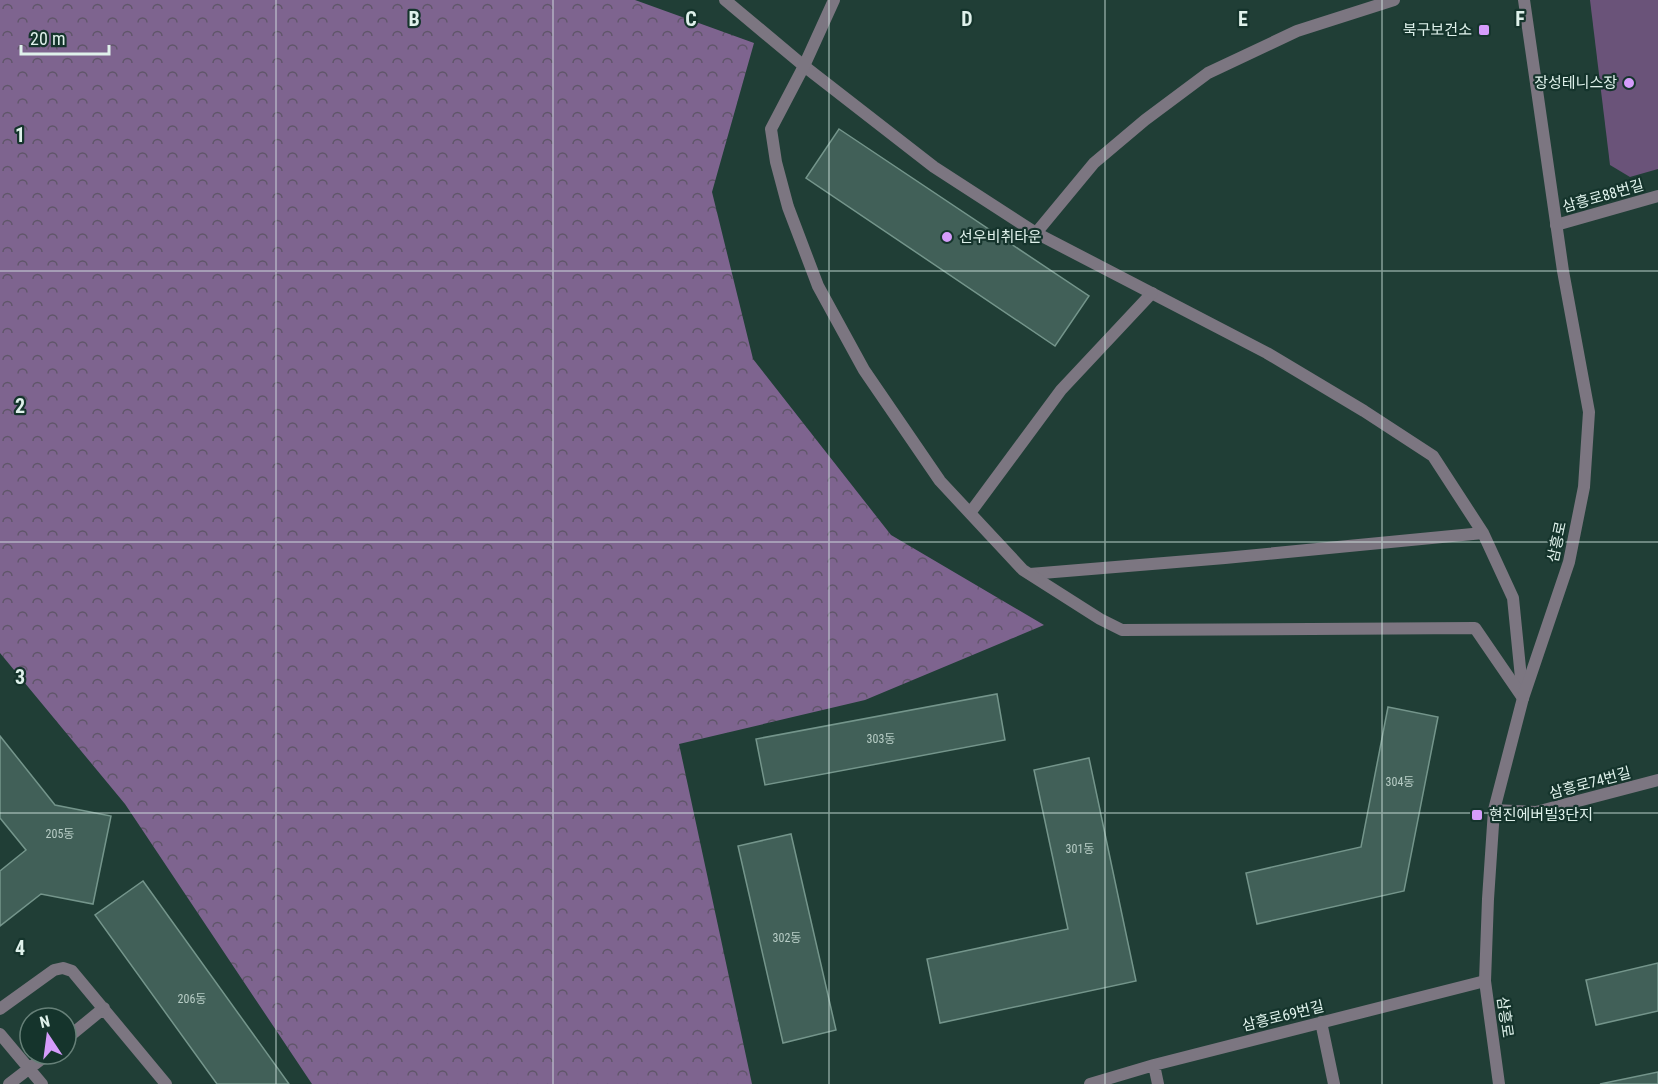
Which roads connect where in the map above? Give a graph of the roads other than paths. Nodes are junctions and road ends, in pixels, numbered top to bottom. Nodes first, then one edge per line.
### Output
1 (724, 0) edge
2 (834, 0) edge
3 (1394, 0) edge
4 (1524, 0) edge
5 (804, 66) junction
6 (1658, 196) edge
7 (1556, 225) junction
8 (1036, 233) junction
9 (1152, 293) junction
10 (970, 513) junction
11 (1483, 533) junction
12 (1030, 574) junction
13 (1523, 698) junction
14 (1658, 780) edge
15 (1494, 810) junction
16 (1485, 981) junction
17 (104, 1008) junction
18 (0, 1009) edge
19 (1321, 1022) junction
20 (78, 1029) edge
21 (0, 1034) edge
22 (1154, 1065) junction
23 (34, 1066) edge
24 (30, 1069) junction
25 (9, 1084) edge
26 (42, 1084) edge
27 (166, 1084) edge
28 (1090, 1084) edge
29 (1158, 1084) edge
30 (1334, 1084) edge
31 (1499, 1084) edge

1 - 5 street
2 - 5 street
3 - 8 street
4 - 7 street, 삼흥로
5 - 8 street
5 - 10 street
6 - 7 street, 삼흥로88번길
7 - 13 street, 삼흥로
8 - 9 street
9 - 10 street
9 - 11 street
10 - 12 street
11 - 12 street
11 - 13 street
12 - 13 street
13 - 15 street, 삼흥로
14 - 15 street, 삼흥로74번길
15 - 16 street, 삼흥로
16 - 19 street, 삼흥로69번길
16 - 31 street, 삼흥로
17 - 18 street
17 - 20 street
17 - 27 street
19 - 22 street, 삼흥로69번길
19 - 30 street
21 - 24 street
22 - 28 street, 삼흥로69번길
22 - 29 street
23 - 24 street
24 - 25 street
24 - 26 street

